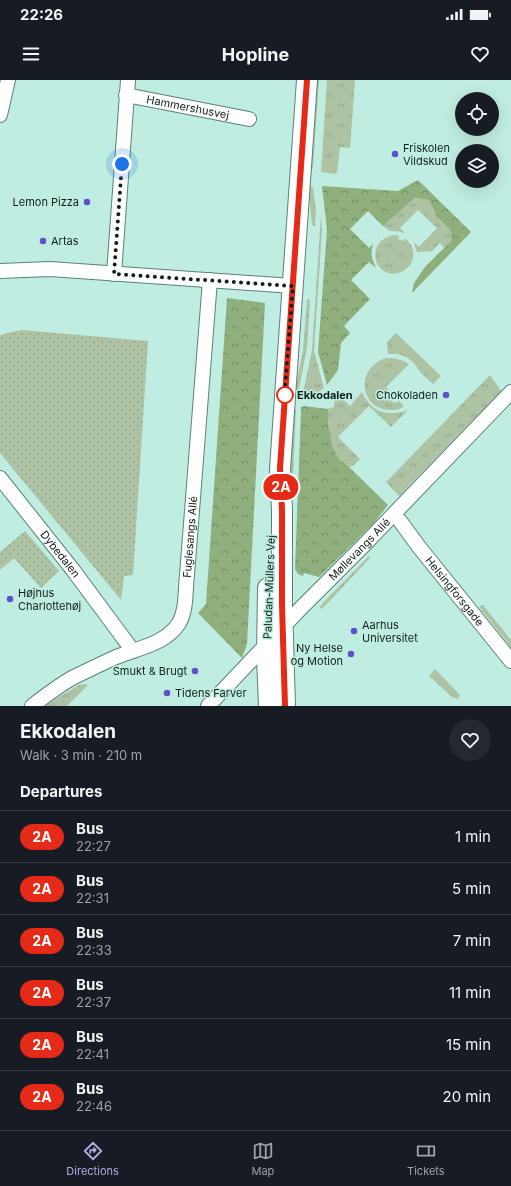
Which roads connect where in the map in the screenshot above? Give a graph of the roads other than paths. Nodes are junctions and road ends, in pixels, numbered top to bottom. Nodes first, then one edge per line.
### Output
1 (8, 80) edge
2 (128, 80) edge
3 (307, 80) edge
4 (126, 95) junction
5 (0, 115) edge
6 (249, 119) dead end
7 (0, 271) edge
8 (114, 274) junction
9 (210, 280) junction
10 (293, 286) junction
11 (511, 392) edge
12 (511, 406) edge
13 (0, 478) edge
14 (400, 520) junction
15 (275, 643) junction
16 (133, 651) junction
17 (511, 661) edge
18 (32, 706) edge
19 (208, 706) edge
20 (220, 706) edge
21 (270, 706) edge
22 (285, 706) edge

1 - 5 street
2 - 4 street
3 - 10 street, Paludan-Müllers Vej
4 - 6 street, Hammershusvej
4 - 8 street
7 - 8 street
8 - 9 street
9 - 10 street
9 - 16 street, Fuglesangs Allé
10 - 15 street, Paludan-Müllers Vej
11 - 15 street, Møllevangs Allé
12 - 14 street, Møllevangs Allé
13 - 16 street, Dybedalen
14 - 15 street, Møllevangs Allé
14 - 17 street, Helsingforsgade
15 - 19 street, Møllevangs Allé
15 - 20 street, Møllevangs Allé
15 - 21 street, Paludan-Müllers Vej
15 - 22 street, Paludan-Müllers Vej
16 - 18 street, Fuglesangs Allé

